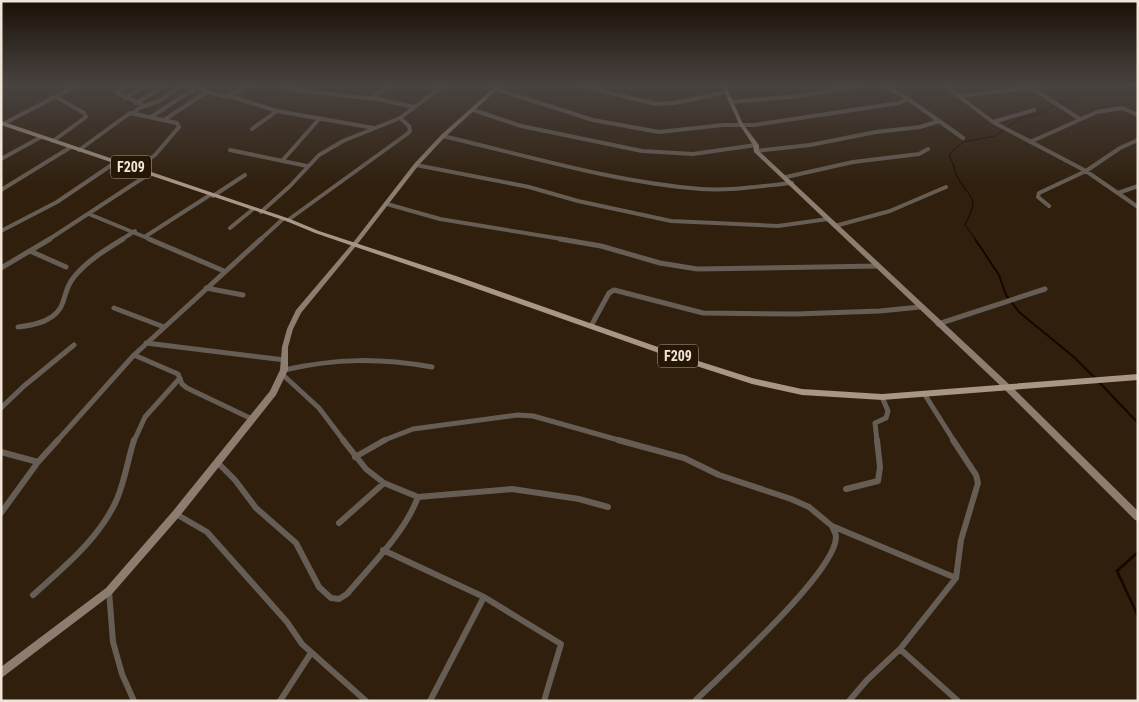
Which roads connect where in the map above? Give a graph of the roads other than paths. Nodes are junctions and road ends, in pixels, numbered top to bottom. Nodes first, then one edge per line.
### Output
1 (84, 119) edge
2 (120, 119) edge
3 (159, 119) edge
4 (266, 119) edge
5 (319, 119) edge
6 (324, 119) edge
7 (398, 119) edge
8 (401, 119) edge
9 (463, 119) edge
10 (499, 119) edge
11 (589, 119) edge
12 (739, 119) edge
13 (800, 119) edge
14 (936, 119) edge
15 (989, 119) edge
16 (1004, 119) edge
17 (1080, 119) edge
18 (164, 120) joint
19 (939, 121) junction
20 (993, 122) junction
21 (2, 124) edge
22 (741, 124) junction
23 (375, 128) junction
24 (252, 129) dead end
25 (41, 136) junction
26 (443, 136) junction
27 (963, 138) dead end
28 (1138, 140) edge
29 (53, 141) junction
30 (1030, 142) junction
31 (71, 147) junction
32 (756, 148) junction
33 (928, 149) dead end
34 (79, 150) junction
35 (230, 150) dead end
36 (1, 159) edge
37 (116, 162) junction
38 (282, 162) junction
39 (416, 165) junction
40 (307, 166) junction
41 (136, 169) junction
42 (1086, 171) junction
43 (149, 174) junction
44 (245, 175) dead end
45 (786, 177) junction
46 (792, 183) junction
47 (1138, 186) edge
48 (946, 188) dead end
49 (1, 190) edge
50 (1118, 193) junction
51 (211, 195) junction
52 (387, 204) junction
53 (1049, 206) dead end
54 (1138, 207) edge
55 (252, 210) junction
56 (261, 212) junction
57 (89, 214) junction
58 (828, 219) junction
59 (285, 220) junction
60 (835, 226) junction
61 (230, 228) dead end
62 (1, 231) edge
63 (135, 231) junction
64 (146, 236) junction
65 (354, 244) junction
66 (30, 251) junction
67 (878, 266) junction
68 (66, 267) dead end
69 (1, 268) edge
70 (224, 271) junction
71 (206, 288) junction
72 (1045, 288) dead end
73 (243, 295) dead end
74 (920, 307) junction
75 (114, 308) dead end
76 (938, 324) junction
77 (591, 326) junction
78 (18, 327) dead end
79 (164, 327) junction
80 (146, 343) junction
81 (74, 345) dead end
82 (134, 355) junction
83 (285, 360) junction
84 (432, 367) dead end
85 (284, 373) junction
86 (1138, 377) edge
87 (180, 378) junction
88 (1008, 388) junction
89 (925, 395) junction
90 (882, 397) junction
91 (1, 408) edge
92 (252, 419) junction
93 (1, 452) edge
94 (355, 457) junction
95 (38, 462) junction
96 (217, 462) junction
97 (384, 483) junction
98 (846, 489) dead end
99 (418, 497) junction
100 (608, 507) dead end
101 (1, 513) edge
102 (176, 514) junction
103 (1138, 518) edge
104 (339, 523) dead end
105 (832, 526) junction
106 (383, 550) junction
107 (956, 578) junction
108 (109, 590) junction
109 (33, 595) dead end
110 (484, 598) junction
111 (900, 649) junction
112 (311, 653) junction
113 (1, 673) edge
114 (134, 701) edge
115 (280, 701) edge
116 (366, 701) edge
117 (430, 701) edge
118 (544, 701) edge
119 (695, 701) edge
120 (849, 701) edge
121 (958, 701) edge

1 - 29 street
2 - 34 street
3 - 18 street
4 - 24 street
5 - 38 street
6 - 23 street
7 - 23 street
8 - 59 street
9 - 26 street
10 - 32 street
11 - 22 street
12 - 22 street
13 - 22 street
14 - 19 street
15 - 20 street
16 - 20 street
17 - 30 street
18 - 41 street
19 - 27 street
19 - 32 street
20 - 30 street
21 - 25 main road, F209
22 - 32 street
23 - 40 street
25 - 29 main road, F209
25 - 36 street
26 - 39 street
26 - 46 street
28 - 42 street
29 - 31 main road, F209
30 - 42 street
31 - 34 main road, F209
31 - 49 street
32 - 45 street
33 - 45 street
34 - 37 main road, F209
35 - 38 street
37 - 41 main road, F209
37 - 62 street
38 - 40 street
39 - 52 street
39 - 58 street
40 - 56 street
41 - 43 main road, F209
42 - 50 street
42 - 53 street
43 - 51 main road, F209
43 - 57 street
44 - 51 street
45 - 46 street
46 - 58 street
47 - 50 street
48 - 60 street
50 - 54 street
51 - 55 main road, F209
51 - 64 street
52 - 65 street
52 - 67 street
55 - 56 main road, F209
55 - 61 street
56 - 59 main road, F209
57 - 63 street
57 - 66 street
58 - 60 street
59 - 65 main road, F209
59 - 70 street
60 - 67 street
63 - 64 street
63 - 78 street
64 - 70 street
65 - 77 main road, F209
65 - 83 street
66 - 68 street
66 - 69 street
67 - 74 street
70 - 71 street
71 - 73 street
71 - 79 street
72 - 76 street
74 - 76 street
74 - 77 street
75 - 79 street
76 - 88 street
77 - 90 main road, F209
79 - 80 street
80 - 82 street
80 - 83 street
81 - 91 street
82 - 87 street
82 - 95 street
83 - 85 street
84 - 85 street
85 - 92 street
85 - 94 street
86 - 88 main road, F209
87 - 92 street
87 - 109 street
88 - 89 main road, F209
88 - 103 street
89 - 90 main road, F209
89 - 107 street
90 - 98 street
92 - 96 street
93 - 95 street
94 - 97 street
94 - 105 street
95 - 101 street
96 - 102 street
96 - 106 street
97 - 99 street
97 - 104 street
99 - 100 street
99 - 106 street
102 - 108 street
102 - 112 street
105 - 107 street
105 - 119 street
106 - 110 street
107 - 111 street
108 - 113 street
108 - 114 street
110 - 117 street
110 - 118 street
111 - 120 street
111 - 121 street
112 - 115 street
112 - 116 street

